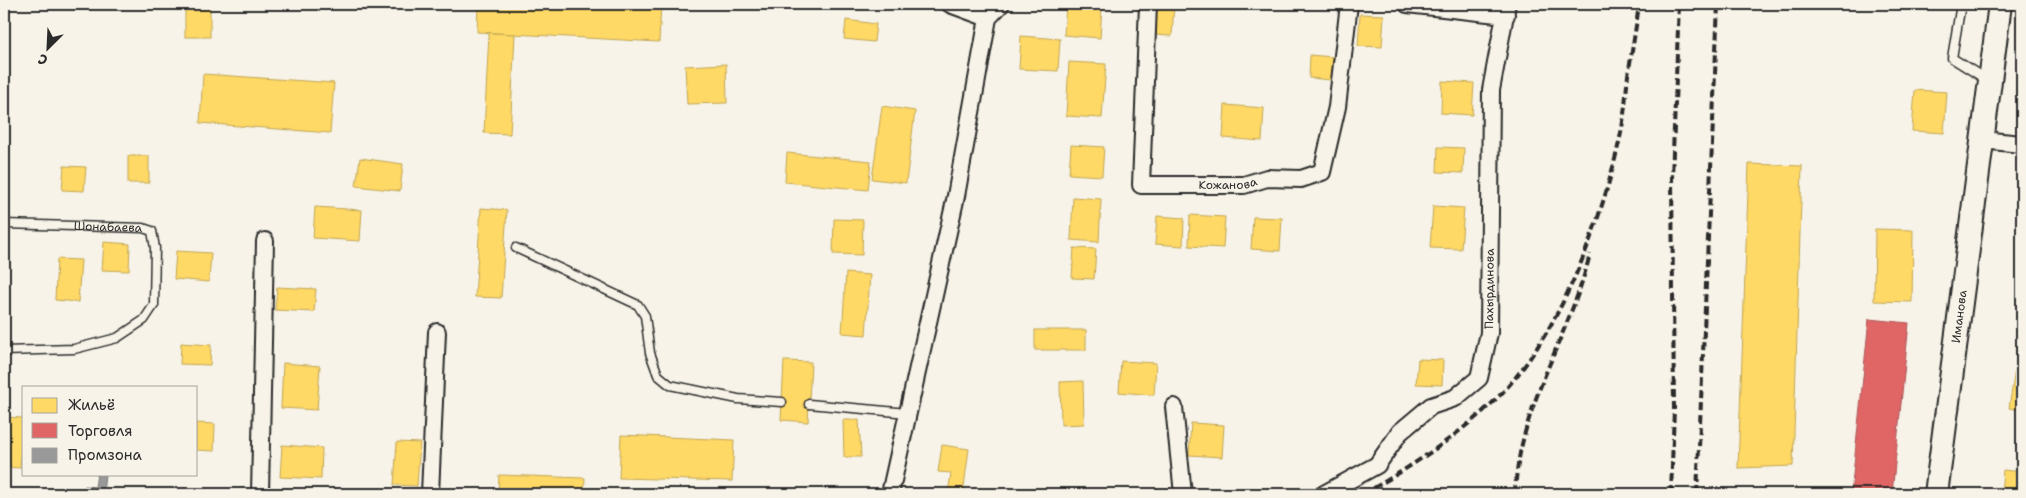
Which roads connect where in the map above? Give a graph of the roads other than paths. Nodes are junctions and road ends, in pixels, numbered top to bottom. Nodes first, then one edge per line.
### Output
1 (950, 4) edge
2 (1000, 4) edge
3 (1148, 4) edge
4 (1349, 4) edge
5 (1407, 4) edge
6 (1960, 4) edge
7 (2000, 4) edge
8 (1506, 9) edge
9 (988, 18) junction
10 (1989, 82) junction
11 (1982, 140) junction
12 (2022, 144) edge
13 (4, 224) edge
14 (265, 241) dead end
15 (516, 248) dead end
16 (437, 332) dead end
17 (4, 351) edge
18 (782, 402) dead end
19 (809, 404) dead end
20 (1174, 407) dead end
21 (908, 413) junction
22 (260, 494) edge
23 (430, 494) edge
24 (890, 494) edge
25 (1183, 494) edge
26 (1324, 494) edge
27 (1936, 494) edge

1 - 9 street
2 - 9 street
3 - 4 street, Кожанова
5 - 8 street
6 - 10 lane
7 - 10 main road, Иманова
8 - 26 street, Пахырдинова
9 - 21 street
10 - 11 main road, Иманова
11 - 12 street
11 - 27 main road, Иманова
13 - 17 lane, Шонабаева
14 - 22 street
15 - 18 lane
16 - 23 street
19 - 21 lane
20 - 25 street
21 - 24 street

